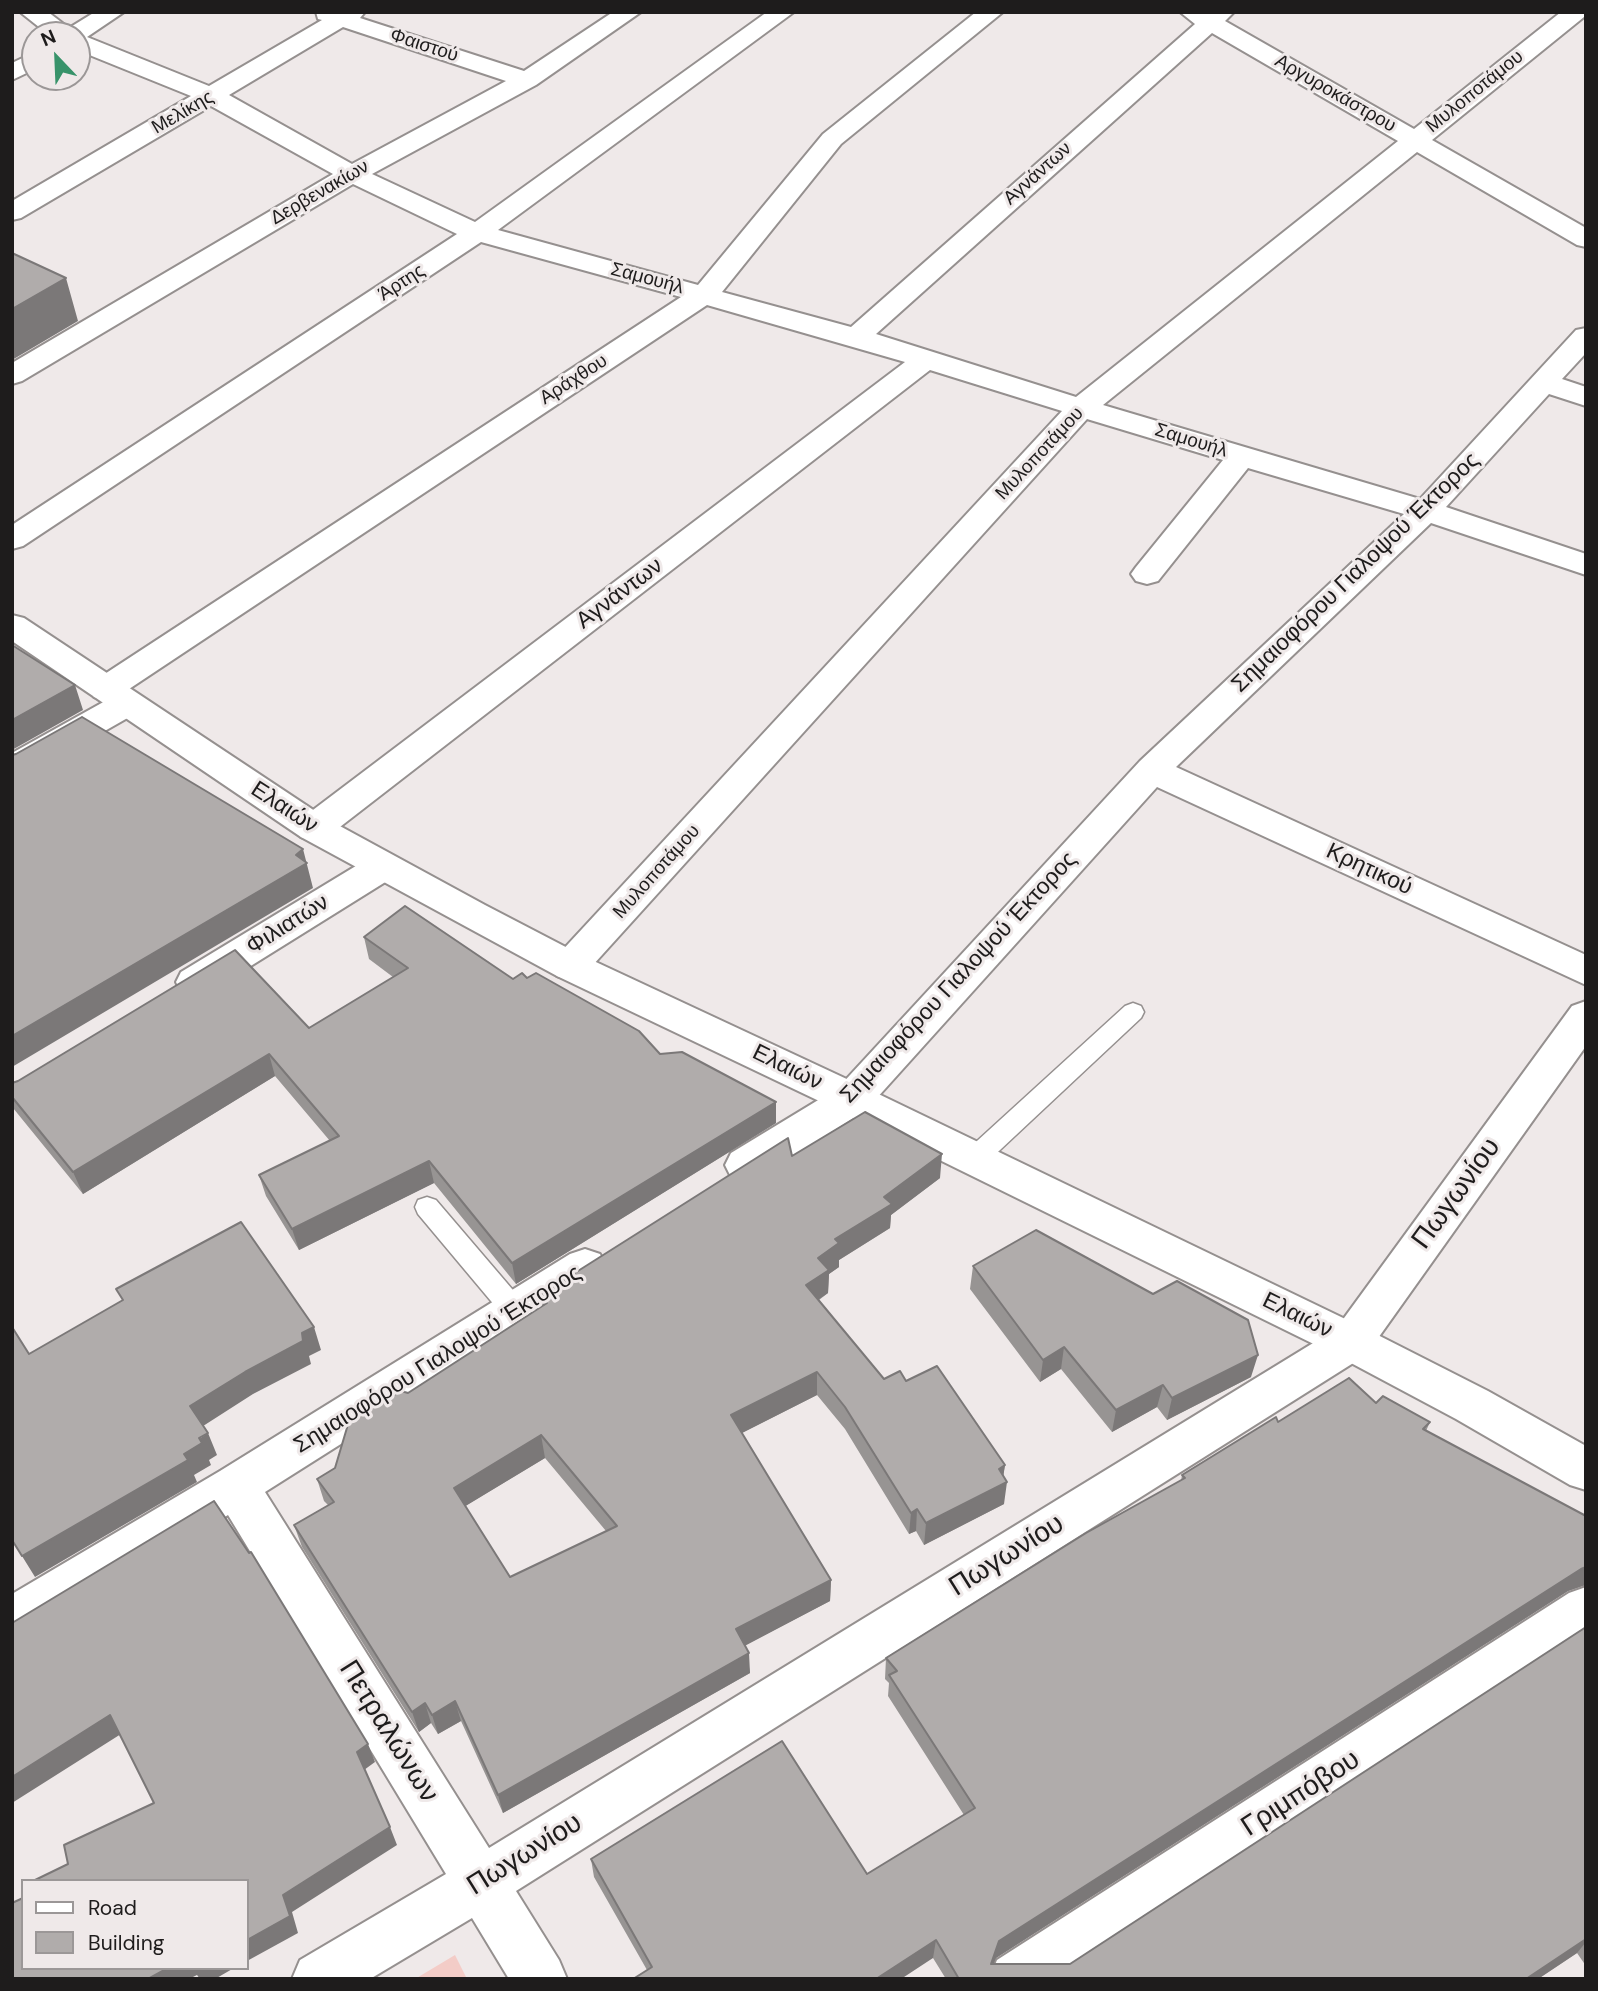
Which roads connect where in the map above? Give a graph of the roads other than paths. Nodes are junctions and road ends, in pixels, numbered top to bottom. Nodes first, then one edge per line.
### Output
1 (112, 12) edge
2 (629, 12) edge
3 (782, 12) edge
4 (991, 12) edge
5 (1576, 12) edge
6 (339, 15) edge
7 (1208, 15) edge
8 (91, 25) edge
9 (91, 47) edge
10 (527, 80) junction
11 (212, 96) junction
12 (1415, 140) junction
13 (352, 174) junction
14 (12, 212) edge
15 (477, 233) junction
16 (1586, 239) edge
17 (705, 294) junction
18 (1586, 336) edge
19 (856, 338) junction
20 (925, 360) junction
21 (12, 375) edge
22 (1544, 383) junction
23 (1586, 397) edge
24 (1081, 408) junction
25 (1242, 456) junction
26 (1426, 511) junction
27 (12, 539) edge
28 (1586, 565) edge
29 (1147, 573) dead end
30 (12, 625) edge
31 (116, 696) junction
32 (12, 769) edge
33 (1152, 769) junction
34 (314, 828) junction
35 (382, 867) junction
36 (570, 966) junction
37 (1586, 971) edge
38 (168, 998) edge
39 (1133, 1012) dead end
40 (1586, 1016) edge
41 (852, 1098) junction
42 (975, 1158) junction
43 (712, 1186) edge
44 (427, 1208) dead end
45 (619, 1245) edge
46 (515, 1311) junction
47 (1351, 1342) junction
48 (1586, 1470) edge
49 (236, 1486) junction
50 (1586, 1609) edge
51 (12, 1620) edge
52 (481, 1883) junction
53 (319, 1979) edge
54 (540, 1979) edge
55 (1016, 1979) edge

1 - 8 street
2 - 10 street, Δερβενακίων
3 - 15 street, Άρτης
4 - 17 street, Αράχθου
5 - 12 street, Μυλοποτάμου
6 - 10 street, Φαιστού
6 - 11 street, Μελίκης
7 - 12 street, Αργυροκάστρου
7 - 19 street, Αγνάντων
9 - 11 street, Σαμουήλ
10 - 13 street, Δερβενακίων
11 - 13 street, Σαμουήλ
11 - 14 street, Μελίκης
12 - 16 street, Αργυροκάστρου
12 - 24 street, Μυλοποτάμου
13 - 15 street, Σαμουήλ
13 - 21 street, Δερβενακίων
15 - 17 street, Σαμουήλ
15 - 27 street, Άρτης
17 - 19 street, Σαμουήλ
17 - 31 street, Αράχθου
18 - 22 street, Σημαιοφόρου Γιαλοψού Έκτορος
19 - 20 street, Σαμουήλ
20 - 24 street, Σαμουήλ
20 - 34 street, Αγνάντων
22 - 23 street
22 - 26 street, Σημαιοφόρου Γιαλοψού Έκτορος
24 - 25 street, Σαμουήλ
24 - 36 street, Μυλοποτάμου
25 - 26 street, Σαμουήλ
25 - 29 street, Σαμουήλ
26 - 28 street, Σαμουήλ
26 - 33 street, Σημαιοφόρου Γιαλοψού Έκτορος
30 - 31 street, Ελαιών
31 - 32 street, Αράχθου
31 - 34 street, Ελαιών
33 - 37 street, Κρητικού
33 - 41 street, Σημαιοφόρου Γιαλοψού Έκτορος
34 - 35 street, Ελαιών
35 - 36 street, Ελαιών
35 - 38 street, Φιλιατών
36 - 41 street, Ελαιών
39 - 42 lane
40 - 47 street, Πωγωνίου
41 - 42 street, Ελαιών
41 - 43 street, Σημαιοφόρου Γιαλοψού Έκτορος
42 - 47 street, Ελαιών
44 - 46 lane
45 - 46 street, Σημαιοφόρου Γιαλοψού Έκτορος
46 - 49 street, Σημαιοφόρου Γιαλοψού Έκτορος
47 - 48 street, Ελαιών
47 - 52 street, Πωγωνίου
49 - 51 street, Σημαιοφόρου Γιαλοψού Έκτορος
49 - 52 street, Πετραλώνων
50 - 55 street, Γριμπόβου
52 - 53 street, Πωγωνίου
52 - 54 street, Πετραλώνων

